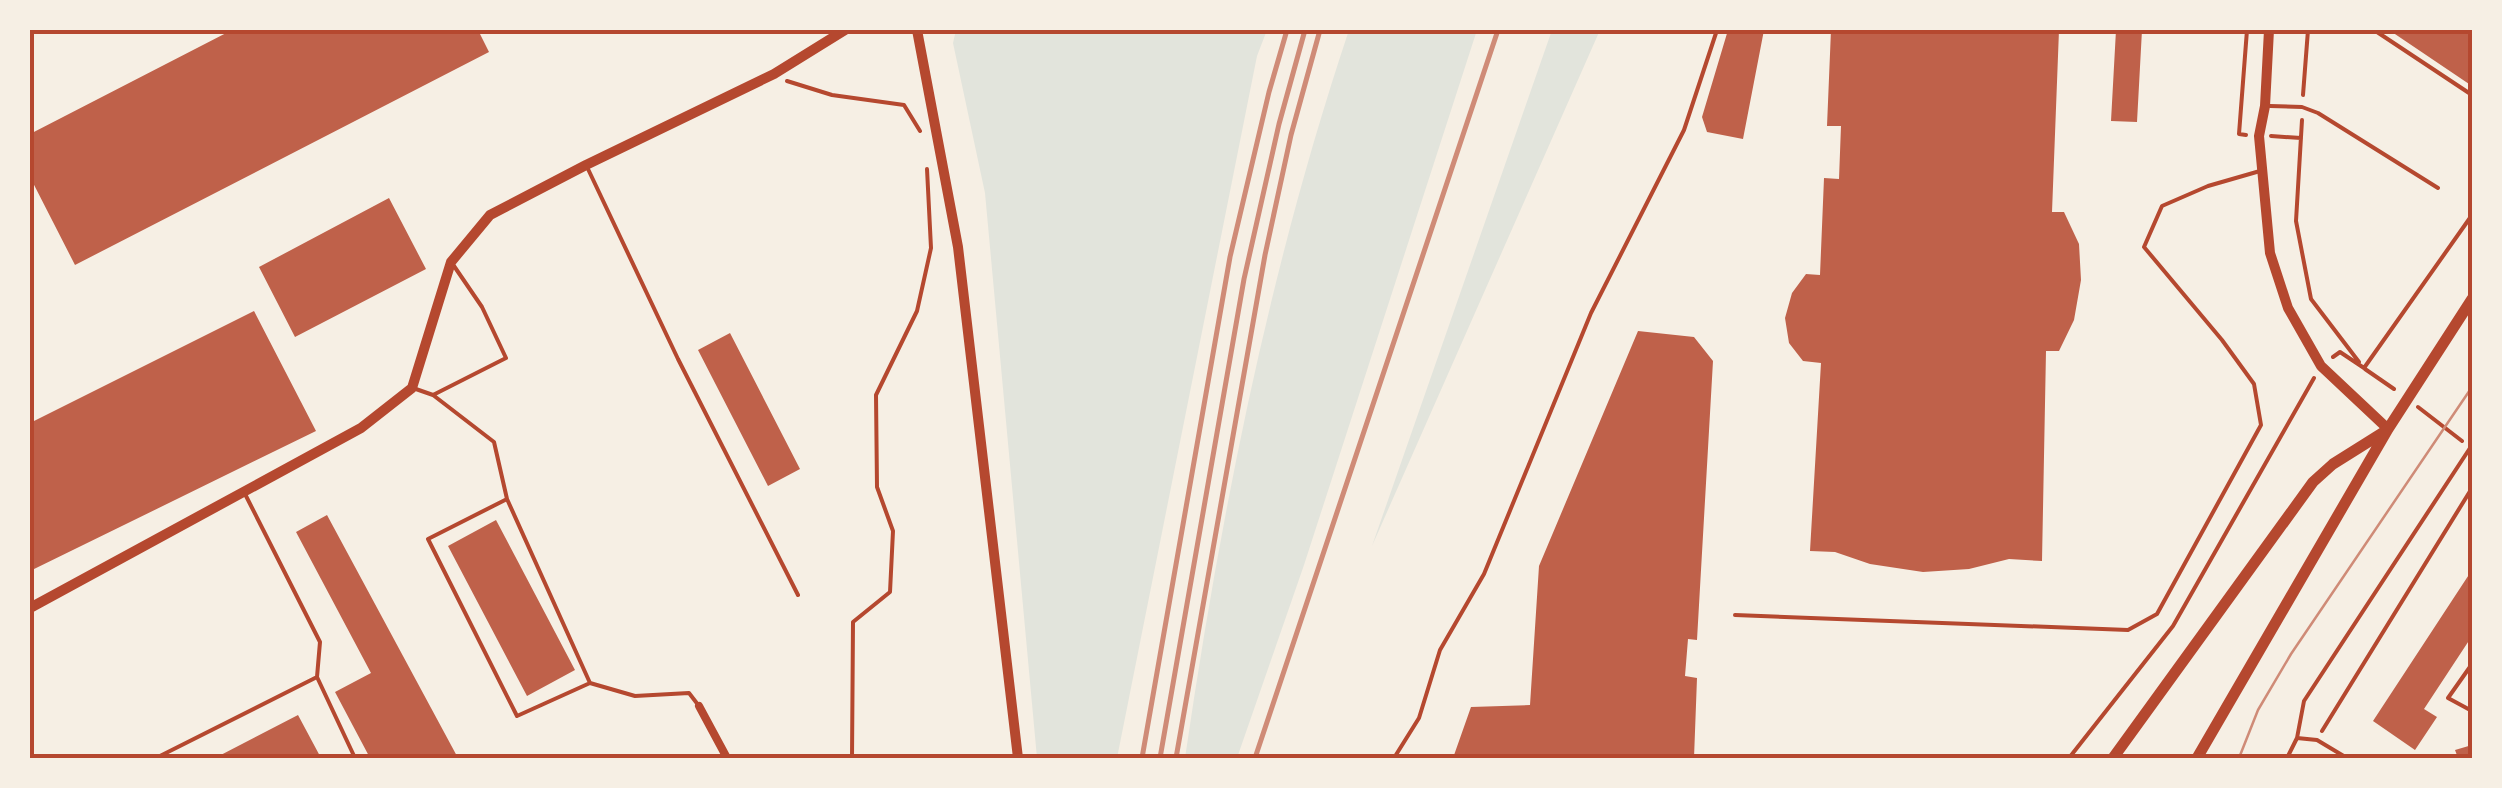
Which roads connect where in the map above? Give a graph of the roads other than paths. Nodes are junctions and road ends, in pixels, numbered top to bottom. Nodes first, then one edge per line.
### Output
1 (845, 30) edge
2 (918, 30) edge
3 (1717, 30) edge
4 (2268, 30) edge
5 (2265, 106) junction
6 (586, 165) junction
7 (2260, 171) junction
8 (2438, 188) dead end
9 (452, 262) junction
10 (2472, 299) edge
11 (412, 388) junction
12 (433, 395) junction
13 (2388, 430) junction
14 (2472, 445) edge
15 (244, 492) junction
16 (506, 498) junction
17 (798, 596) dead end
18 (30, 608) edge
19 (1735, 615) dead end
20 (2472, 664) edge
21 (317, 677) junction
22 (590, 683) junction
23 (699, 706) joint
24 (2472, 711) edge
25 (2297, 738) junction
26 (156, 758) edge
27 (355, 758) edge
28 (727, 758) edge
29 (1018, 758) edge
30 (1394, 758) edge
31 (2114, 758) edge
32 (2197, 758) edge
33 (2288, 758) edge
34 (2348, 758) edge

1 - 6 street
2 - 29 street
3 - 30 lane
4 - 5 street
5 - 7 street
5 - 8 lane
6 - 9 street
6 - 17 lane
7 - 13 street
7 - 19 lane
9 - 11 street
9 - 12 lane
10 - 13 main road
11 - 12 lane
11 - 15 street
12 - 16 lane
13 - 31 main road
13 - 32 main road
14 - 25 lane
15 - 18 street
15 - 21 lane
16 - 22 lane
16 - 22 lane
20 - 24 lane
21 - 26 lane
21 - 27 lane
22 - 23 lane
23 - 28 street
25 - 33 lane
25 - 34 lane

